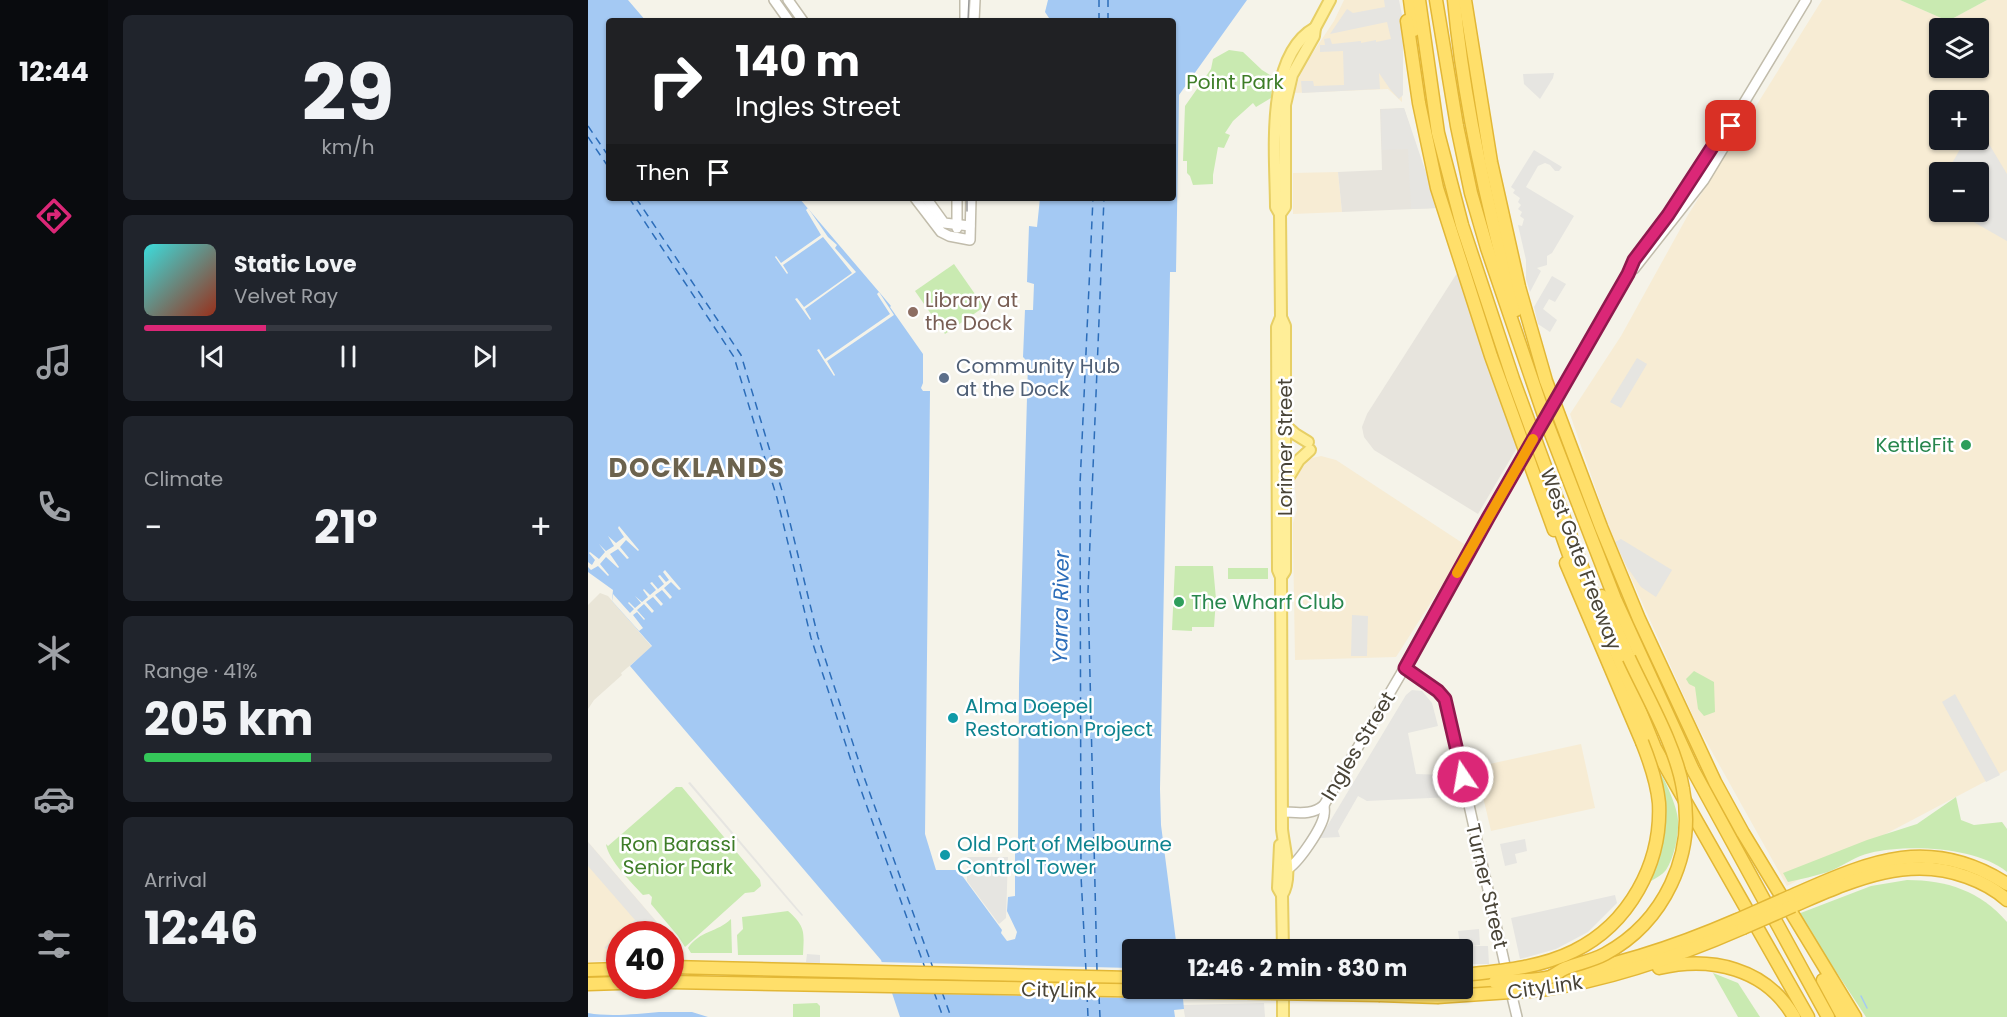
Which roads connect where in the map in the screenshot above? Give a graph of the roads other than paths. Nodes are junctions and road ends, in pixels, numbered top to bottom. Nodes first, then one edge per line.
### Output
1 (774, 0) edge
2 (788, 0) edge
3 (965, 0) edge
4 (975, 0) edge
5 (1330, 0) edge
6 (1404, 0) edge
7 (1410, 0) edge
8 (1419, 0) edge
9 (1426, 0) edge
10 (1436, 0) edge
11 (1443, 0) edge
12 (1454, 0) edge
13 (1465, 0) edge
14 (1806, 0) edge
15 (787, 18) edge
16 (801, 18) edge
17 (965, 18) edge
18 (974, 18) edge
19 (1456, 18) junction
20 (1451, 92) junction
21 (921, 201) edge
22 (922, 201) edge
23 (957, 201) edge
24 (971, 201) edge
25 (956, 225) junction
26 (970, 226) junction
27 (965, 239) junction
28 (1519, 287) junction
29 (1281, 317) junction
30 (1285, 425) junction
31 (1562, 457) junction
32 (1285, 479) junction
33 (1281, 577) junction
34 (1405, 668) junction
35 (1655, 748) junction
36 (1324, 805) junction
37 (1282, 812) junction
38 (1282, 830) junction
39 (1287, 870) junction
40 (1768, 875) junction
41 (1839, 881) junction
42 (2007, 884) edge
43 (1282, 895) junction
44 (2007, 900) edge
45 (1282, 939) edge
46 (1649, 963) junction
47 (684, 967) edge
48 (606, 969) edge
49 (588, 970) edge
50 (1473, 974) edge
51 (1551, 976) junction
52 (1122, 978) edge
53 (684, 982) edge
54 (1473, 982) edge
55 (606, 983) edge
56 (588, 984) edge
57 (1283, 999) edge
58 (1282, 1017) edge
59 (1517, 1017) edge
60 (1794, 1017) edge
61 (1809, 1017) edge
62 (1828, 1017) edge
63 (1843, 1017) edge
64 (1855, 1017) edge

1 - 15 street
2 - 16 street
3 - 17 street
4 - 18 street
5 - 29 main road, Lorimer Street
6 - 50 highway, bridge
7 - 35 highway
8 - 35 highway, West Gate Freeway
9 - 51 highway, bridge
10 - 20 highway, West Gate Freeway
11 - 20 highway
12 - 19 highway
13 - 28 highway
14 - 34 street, Ingles Street, bridge
19 - 28 highway
19 - 31 highway
20 - 31 highway, West Gate Freeway
21 - 27 street
22 - 25 street
23 - 25 street
24 - 26 street
25 - 26 street
25 - 27 street
26 - 27 street
28 - 40 highway
29 - 30 main road, Lorimer Street
29 - 33 main road, Lorimer Street
30 - 32 main road, Lorimer Street
30 - 32 main road
31 - 62 highway, West Gate Freeway
32 - 33 main road, Lorimer Street
33 - 37 main road, Lorimer Street
34 - 36 street, Ingles Street
34 - 59 street, Turner Street
35 - 61 highway, West Gate Freeway
36 - 37 street, Ingles Street
36 - 39 street
37 - 38 main road, Lorimer Street
38 - 39 main road, Lorimer Street
38 - 43 main road, Lorimer Street
39 - 43 main road, Lorimer Street
40 - 63 highway
40 - 64 highway
41 - 42 highway
41 - 44 highway
41 - 46 highway, CityLink, bridge
43 - 45 main road, Lorimer Street
46 - 51 highway, CityLink
46 - 53 highway, CityLink, bridge
46 - 60 highway
47 - 52 highway, CityLink
48 - 49 highway
51 - 54 highway, CityLink, bridge
55 - 56 highway
57 - 58 main road

